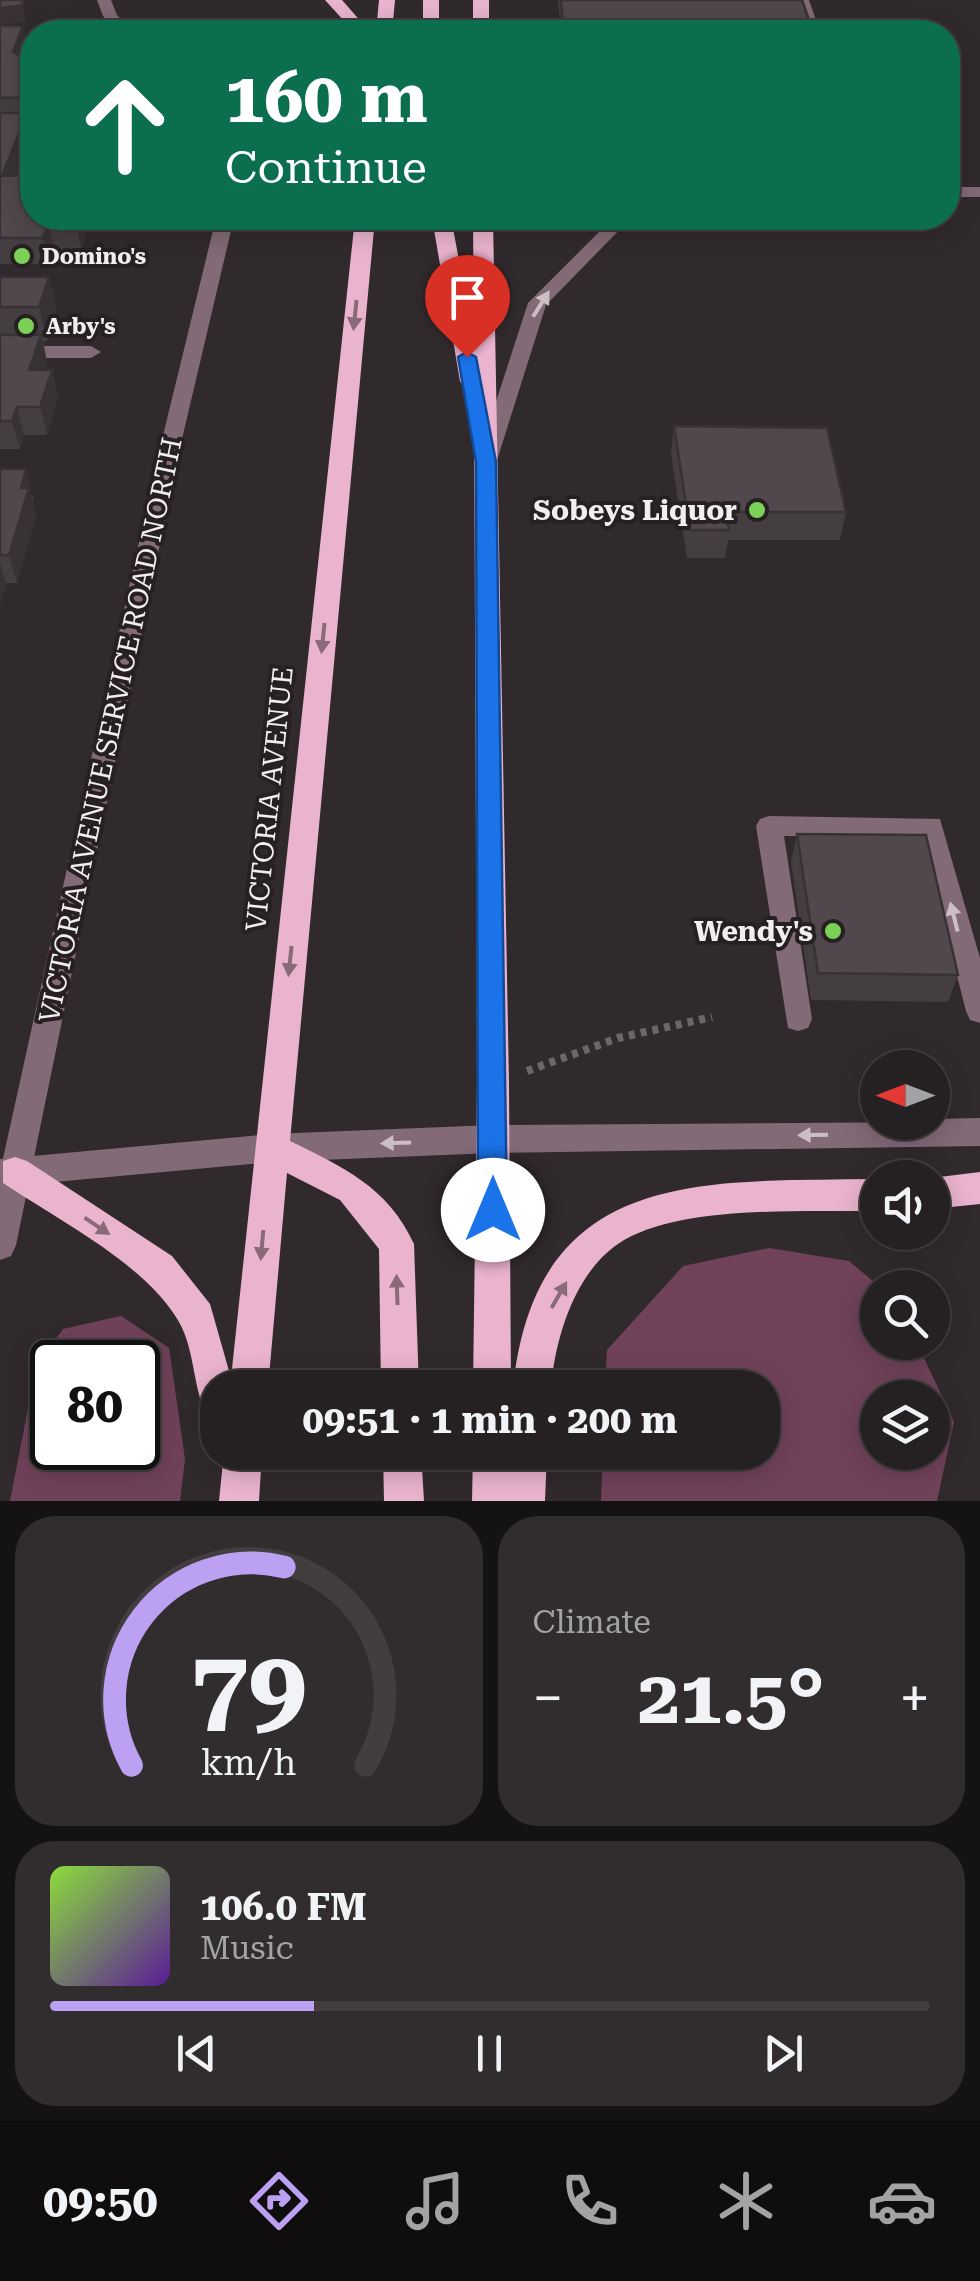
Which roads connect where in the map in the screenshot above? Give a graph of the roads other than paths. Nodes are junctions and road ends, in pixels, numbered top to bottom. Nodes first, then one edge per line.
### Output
1 (333, 0) edge
2 (351, 20) edge
3 (222, 230) edge
4 (364, 230) edge
5 (443, 230) edge
6 (482, 230) edge
7 (606, 230) edge
8 (0, 352) edge
9 (91, 352) dead end
10 (486, 462) junction
11 (980, 1011) edge
12 (798, 1019) dead end
13 (980, 1132) edge
14 (493, 1139) junction
15 (271, 1148) junction
16 (8, 1173) edge
17 (980, 1188) edge
18 (950, 1190) edge
19 (860, 1195) edge
20 (0, 1245) edge
21 (211, 1370) edge
22 (251, 1370) edge
23 (400, 1370) edge
24 (492, 1370) edge
25 (536, 1370) edge
26 (403, 1470) edge
27 (492, 1470) edge
28 (527, 1470) edge
29 (404, 1501) edge
30 (492, 1501) edge
31 (525, 1501) edge

1 - 2 highway
3 - 16 street, VICTORIA AVENUE SERVICE ROAD NORTH
4 -> 15 highway, VICTORIA AVENUE
5 - 10 highway
6 - 10 highway
10 -> 7 street
8 - 9 street
10 - 14 highway
11 -> 12 street
13 -> 14 street
14 -> 15 street
14 - 24 highway
15 - 16 street
15 -> 22 highway, VICTORIA AVENUE
23 -> 15 highway
16 - 20 street, VICTORIA AVENUE SERVICE ROAD NORTH
16 -> 21 highway
17 - 18 highway
25 -> 19 highway
26 - 29 highway
27 - 30 highway
28 - 31 highway

